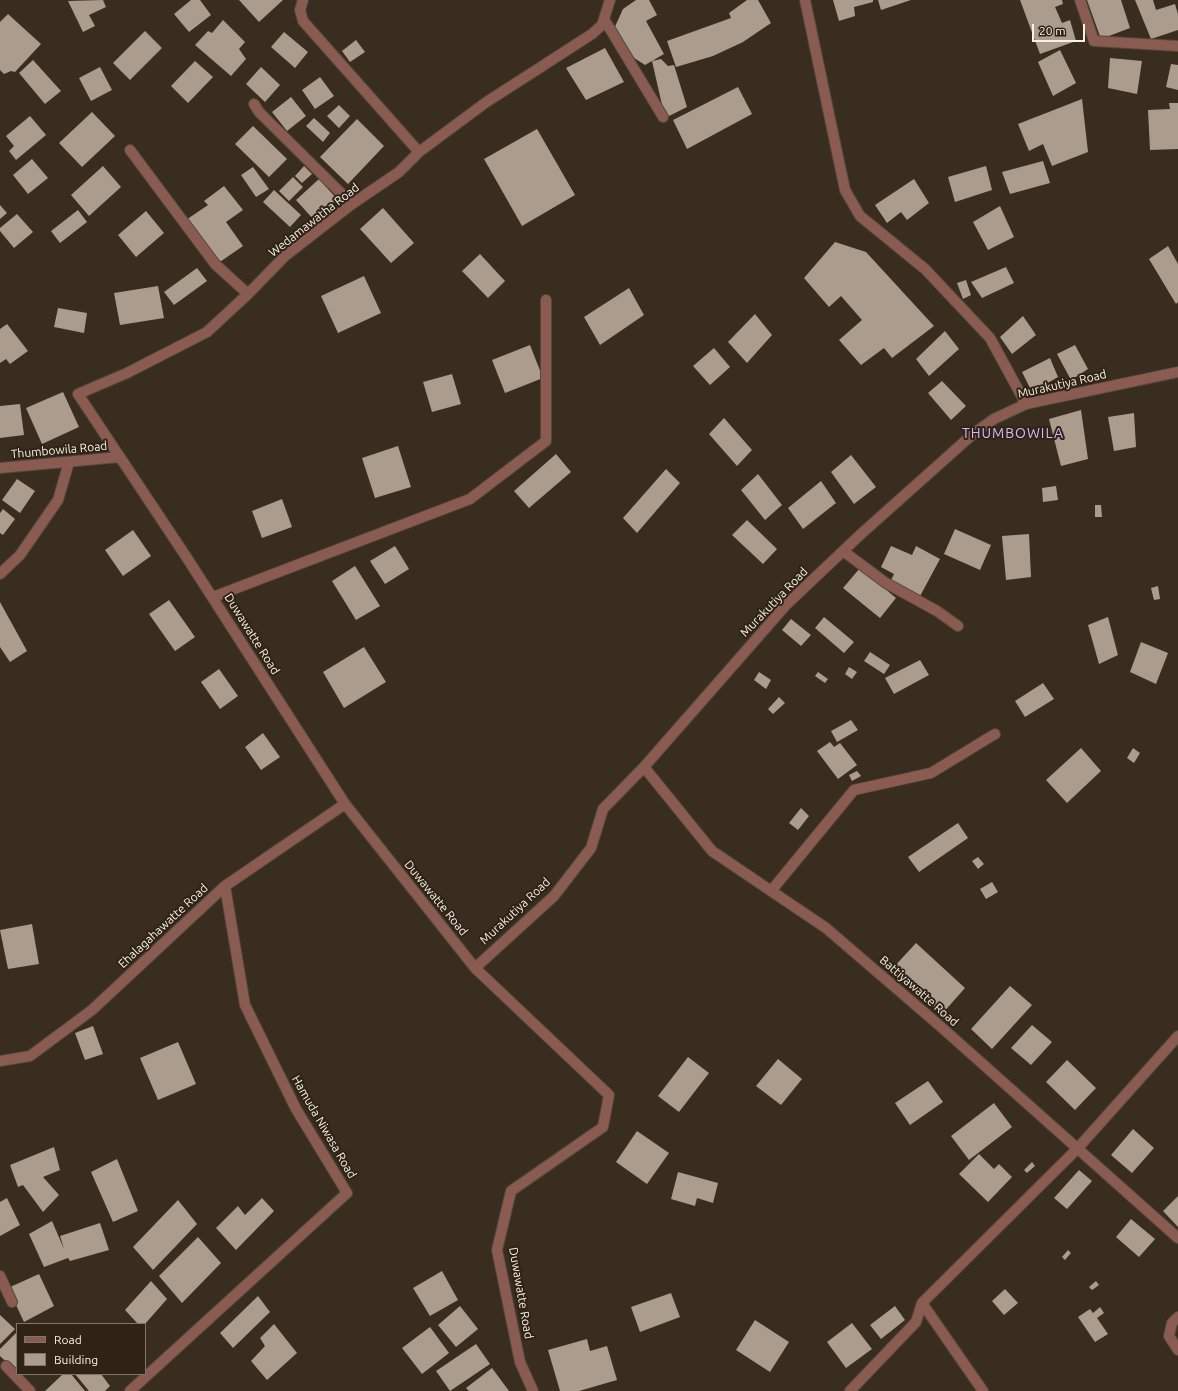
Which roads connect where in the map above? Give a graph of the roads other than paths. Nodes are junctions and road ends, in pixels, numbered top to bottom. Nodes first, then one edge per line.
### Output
1 (303, 0) edge
2 (610, 0) edge
3 (805, 0) edge
4 (1080, 0) edge
5 (604, 19) junction
6 (1178, 46) edge
7 (254, 104) dead end
8 (663, 117) dead end
9 (130, 150) dead end
10 (419, 152) junction
11 (352, 204) junction
12 (248, 294) junction
13 (546, 300) dead end
14 (1178, 372) edge
15 (1026, 404) junction
16 (120, 458) junction
17 (69, 462) junction
18 (0, 468) edge
19 (844, 551) junction
20 (0, 574) edge
21 (213, 597) junction
22 (958, 626) dead end
23 (995, 734) dead end
24 (644, 767) junction
25 (344, 804) junction
26 (225, 886) junction
27 (771, 891) junction
28 (474, 968) junction
29 (1178, 1036) edge
30 (0, 1061) edge
31 (1077, 1149) junction
32 (1178, 1238) edge
33 (0, 1276) edge
34 (12, 1302) dead end
35 (922, 1303) junction
36 (1178, 1317) edge
37 (1178, 1350) edge
38 (6, 1366) dead end
39 (30, 1391) edge
40 (130, 1391) edge
41 (533, 1391) edge
42 (850, 1391) edge
43 (983, 1391) edge

1 - 10 street
2 - 5 street, Wedamawatha Road
3 - 15 street
4 - 6 street
5 - 8 street
5 - 10 street, Wedamawatha Road
7 - 11 street
9 - 12 street
10 - 11 street, Wedamawatha Road
11 - 12 street, Wedamawatha Road
12 - 16 street, Wedamawatha Road
13 - 21 street
14 - 15 street, Murakutiya Road
15 - 19 street, Murakutiya Road
16 - 17 street, Thumbowila Road
16 - 21 street, Duwawatte Road
17 - 18 street, Thumbowila Road
17 - 20 street
19 - 22 street
19 - 24 street, Murakutiya Road
21 - 25 street, Duwawatte Road
23 - 27 street
24 - 27 street, Battiyawatte Road
24 - 28 street, Murakutiya Road
25 - 26 street, Ehalagahawatte Road
25 - 28 street, Duwawatte Road
26 - 30 street, Ehalagahawatte Road
26 - 40 street, Hamuda Niwasa Road
27 - 31 street, Battiyawatte Road
28 - 41 street, Duwawatte Road
29 - 31 street
31 - 32 street, Battiyawatte Road
31 - 35 street
33 - 34 street
35 - 42 street
35 - 43 street
36 - 37 street
38 - 39 street

